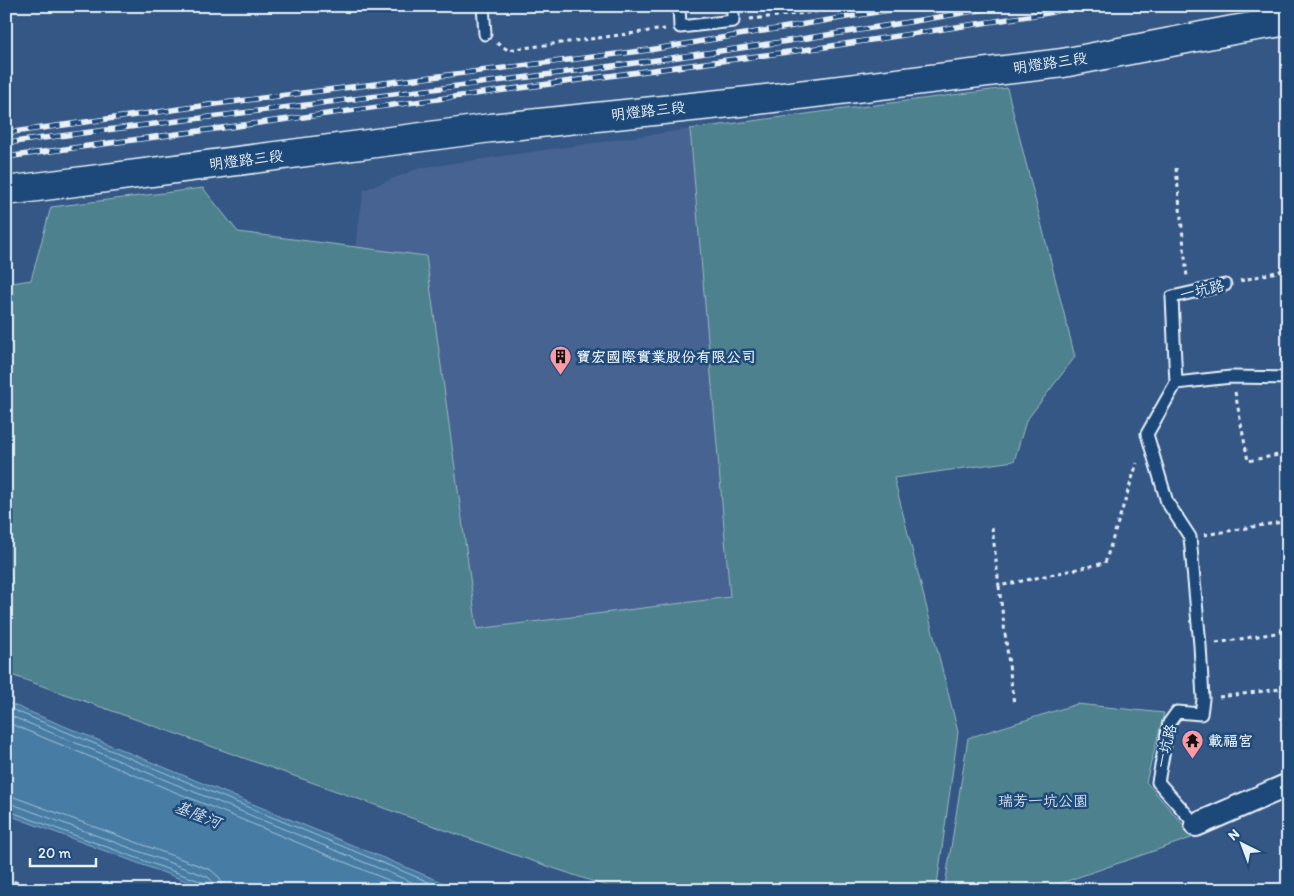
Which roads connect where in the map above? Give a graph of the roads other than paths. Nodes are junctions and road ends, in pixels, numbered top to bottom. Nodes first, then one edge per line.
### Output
1 (482, 6) edge
2 (679, 6) edge
3 (733, 6) edge
4 (1288, 21) edge
5 (485, 34) road end
6 (6, 191) edge
7 (1225, 285) road end
8 (1288, 378) edge
9 (1176, 383) junction
10 (1288, 785) edge
11 (1196, 825) joint

1 - 5 lane
2 - 3 lane
4 - 6 street, 明燈路三段
7 - 9 lane, 一坑路
8 - 9 lane
9 - 11 lane, 一坑路
10 - 11 street, 一坑路

